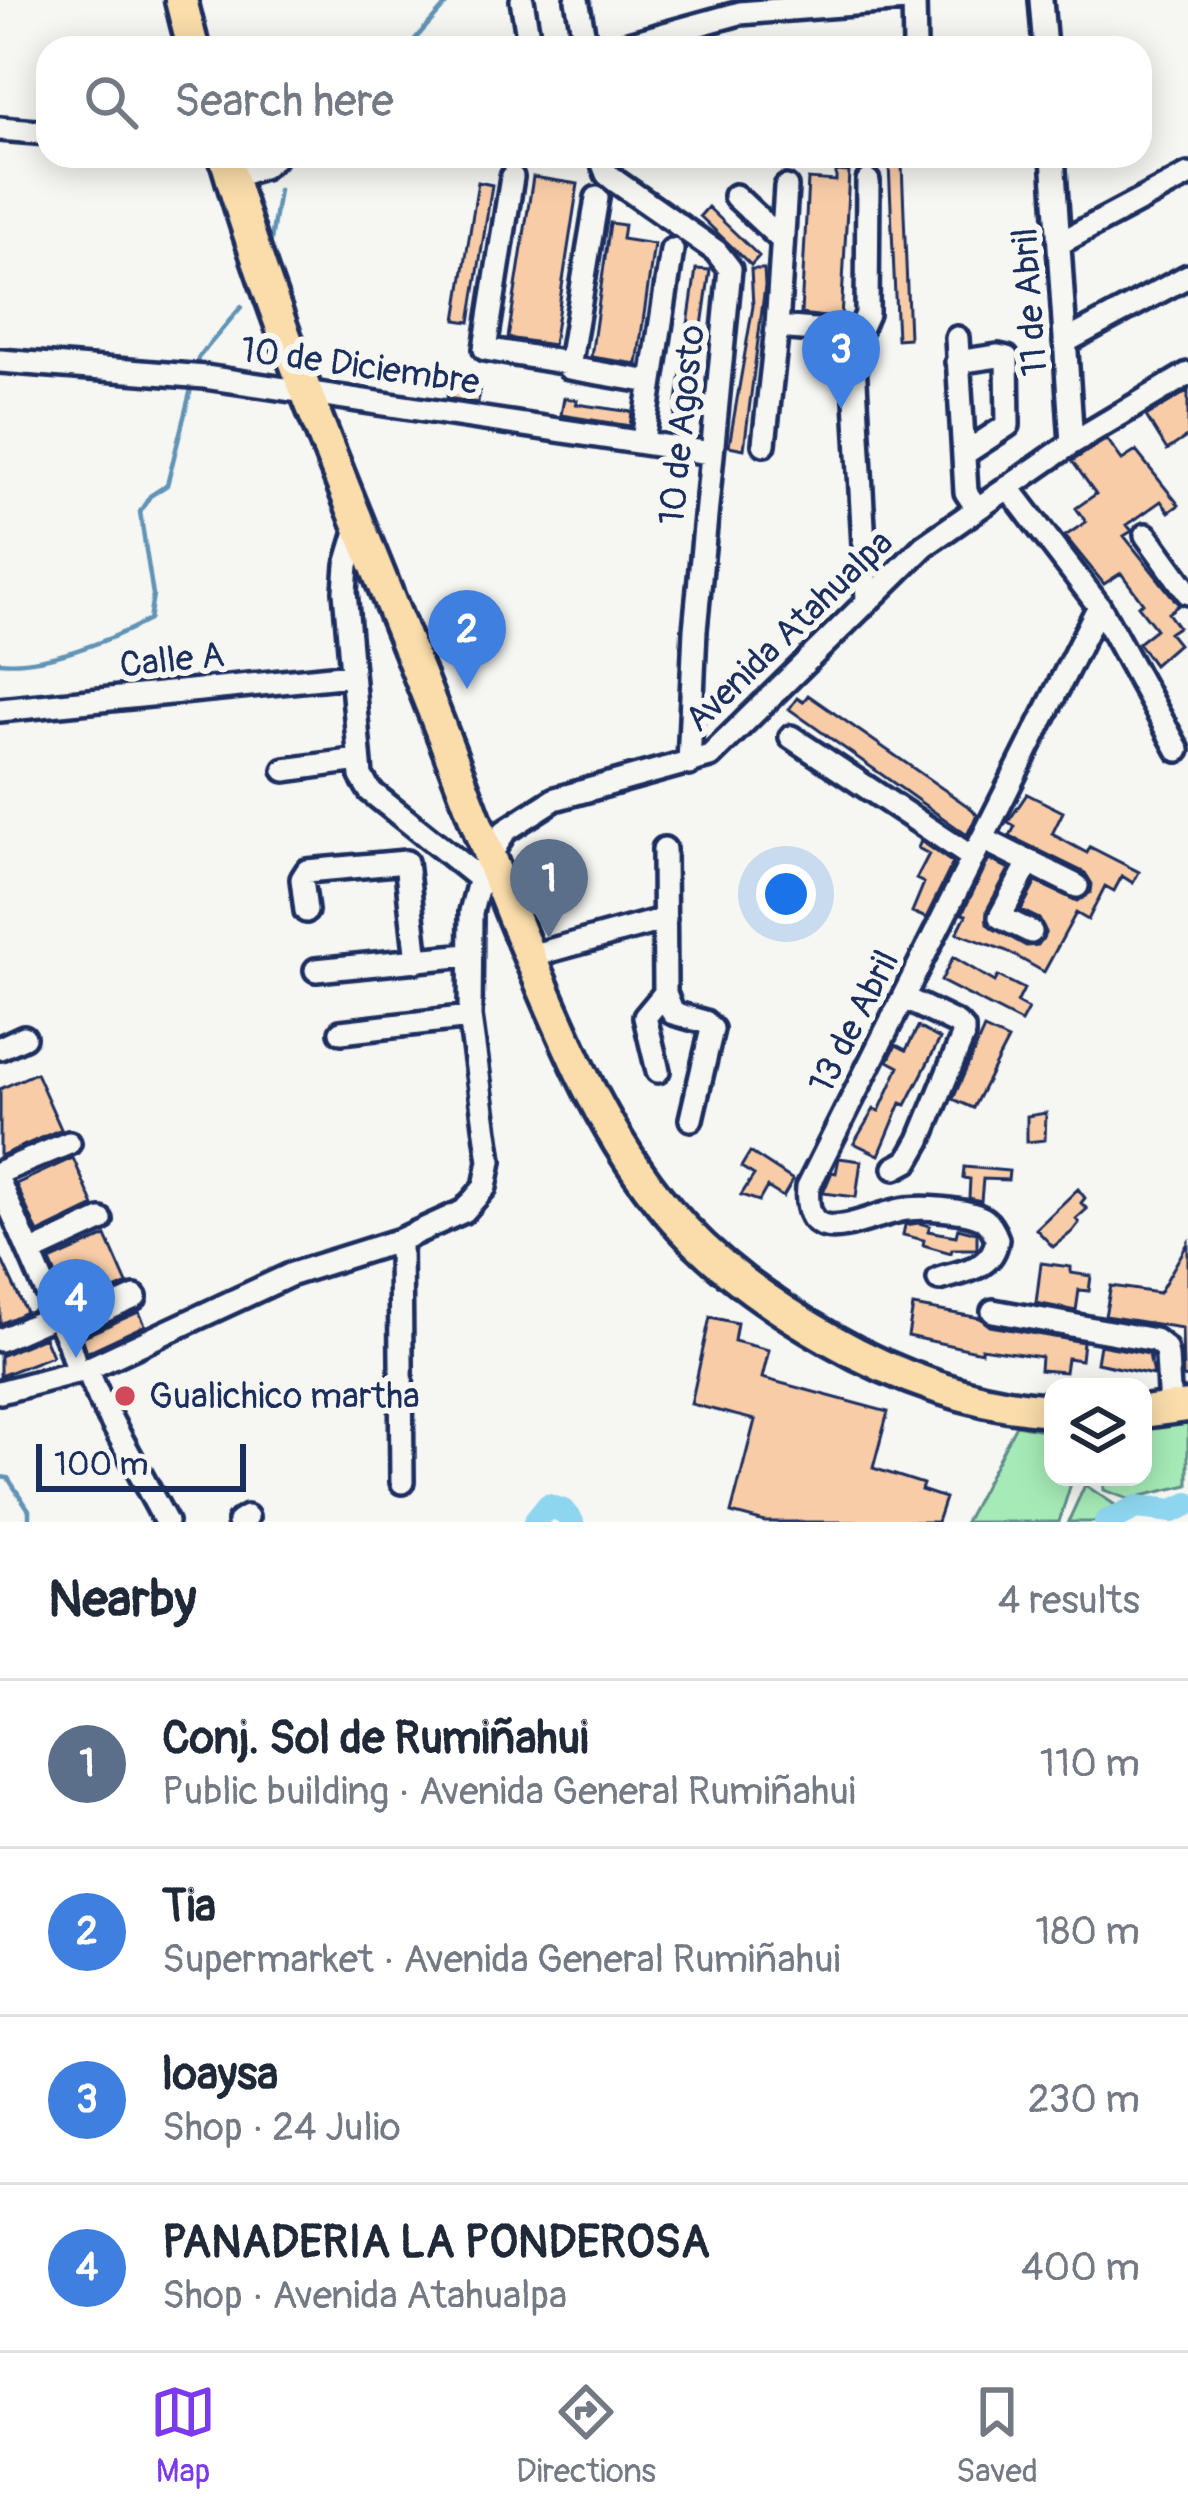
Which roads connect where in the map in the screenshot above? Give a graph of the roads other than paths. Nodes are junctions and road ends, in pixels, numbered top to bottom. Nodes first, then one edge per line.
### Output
1 (181, 0) edge
2 (522, 0) edge
3 (578, 0) edge
4 (905, 0) edge
5 (1041, 0) edge
6 (753, 6) edge
7 (191, 36) edge
8 (528, 36) edge
9 (584, 36) edge
10 (654, 36) edge
11 (912, 36) edge
12 (1044, 36) edge
13 (0, 129) edge
14 (36, 132) edge
15 (229, 168) edge
16 (605, 168) edge
17 (1054, 168) edge
18 (1188, 175) edge
19 (512, 177) dead end
20 (868, 181) dead end
21 (786, 187) dead end
22 (735, 196) dead end
23 (597, 198) dead end
24 (782, 240) junction
25 (1060, 243) junction
26 (672, 250) dead end
27 (1188, 276) edge
28 (777, 327) junction
29 (957, 338) dead end
30 (1065, 342) junction
31 (853, 345) junction
32 (0, 361) edge
33 (957, 362) junction
34 (568, 363) junction
35 (1188, 374) edge
36 (651, 382) junction
37 (307, 392) junction
38 (643, 440) junction
39 (1072, 443) junction
40 (764, 444) dead end
41 (710, 453) junction
42 (964, 454) junction
43 (1008, 487) junction
44 (976, 507) junction
45 (359, 525) junction
46 (1146, 535) dead end
47 (1186, 587) edge
48 (867, 599) junction
49 (1099, 606) junction
50 (351, 675) junction
51 (0, 710) edge
52 (791, 737) dead end
53 (1178, 750) dead end
54 (358, 760) junction
55 (689, 764) junction
56 (285, 770) dead end
57 (664, 849) dead end
58 (978, 849) junction
59 (1030, 861) junction
60 (485, 867) junction
61 (1077, 886) dead end
62 (306, 911) dead end
63 (664, 919) junction
64 (1031, 932) dead end
65 (468, 956) junction
66 (530, 956) junction
67 (417, 961) junction
68 (316, 970) dead end
69 (665, 993) junction
70 (904, 998) junction
71 (470, 1017) junction
72 (341, 1032) dead end
73 (24, 1037) dead end
74 (0, 1048) edge
75 (658, 1071) dead end
76 (692, 1119) dead end
77 (69, 1143) dead end
78 (895, 1168) dead end
79 (0, 1172) edge
80 (0, 1184) edge
81 (101, 1220) dead end
82 (9, 1229) edge
83 (400, 1240) junction
84 (30, 1253) junction
85 (939, 1279) dead end
86 (135, 1298) dead end
87 (993, 1311) dead end
88 (60, 1322) junction
89 (0, 1340) edge
90 (82, 1369) junction
91 (0, 1392) edge
92 (1044, 1409) edge
93 (1167, 1409) edge
94 (402, 1482) dead end
95 (166, 1522) edge

1 - 7 highway
2 - 8 street
3 - 9 street
4 - 6 street
4 - 11 street
5 - 12 street
6 - 10 street
13 - 14 street
15 - 37 highway
16 - 41 street, 10 de Agosto
17 - 25 street, 11 de Abril
18 - 25 street
19 - 34 street
20 - 31 street
21 - 24 street
22 - 24 street
23 - 34 street
24 - 28 street
25 - 30 street, 11 de Abril
26 - 36 street
27 - 30 street
28 - 31 street
28 - 40 street
29 - 33 street
30 - 39 street, 11 de Abril
31 - 48 street
32 - 37 street, 10 de Diciembre
33 - 42 street
33 - 42 street
34 - 36 street
35 - 39 street, Avenida Atahualpa
36 - 38 street
37 - 38 street, 10 de Diciembre
37 - 45 highway
38 - 41 street, 10 de Diciembre
39 - 43 street, Avenida Atahualpa
41 - 55 street, 10 de Agosto
42 - 44 street
43 - 44 street, Avenida Atahualpa
43 - 49 street
44 - 48 street, Avenida Atahualpa
45 - 50 street
45 - 60 highway
46 - 47 street
48 - 55 street, Avenida Atahualpa
49 - 53 street
49 - 58 street, 13 de Abril
50 - 51 street, Calle A
50 - 54 street
52 - 58 street
54 - 56 street
54 - 60 street
55 - 60 street, Avenida Atahualpa
57 - 63 street
58 - 59 street
58 - 70 street, 13 de Abril
59 - 61 street
59 - 64 street
60 - 65 street
60 - 66 highway
62 - 67 street
63 - 66 street
63 - 69 street
65 - 67 street
65 - 71 street
66 - 92 highway
67 - 68 street
69 - 75 street
69 - 76 street
70 - 78 street
70 - 85 street, 13 de Abril
71 - 72 street
71 - 83 street
73 - 74 street
77 - 79 street
80 - 82 street
81 - 84 street
82 - 84 street
83 - 90 street
83 - 94 street
84 - 88 street
86 - 88 street
87 - 93 street
88 - 89 street
88 - 90 street
90 - 91 street
90 - 95 street

